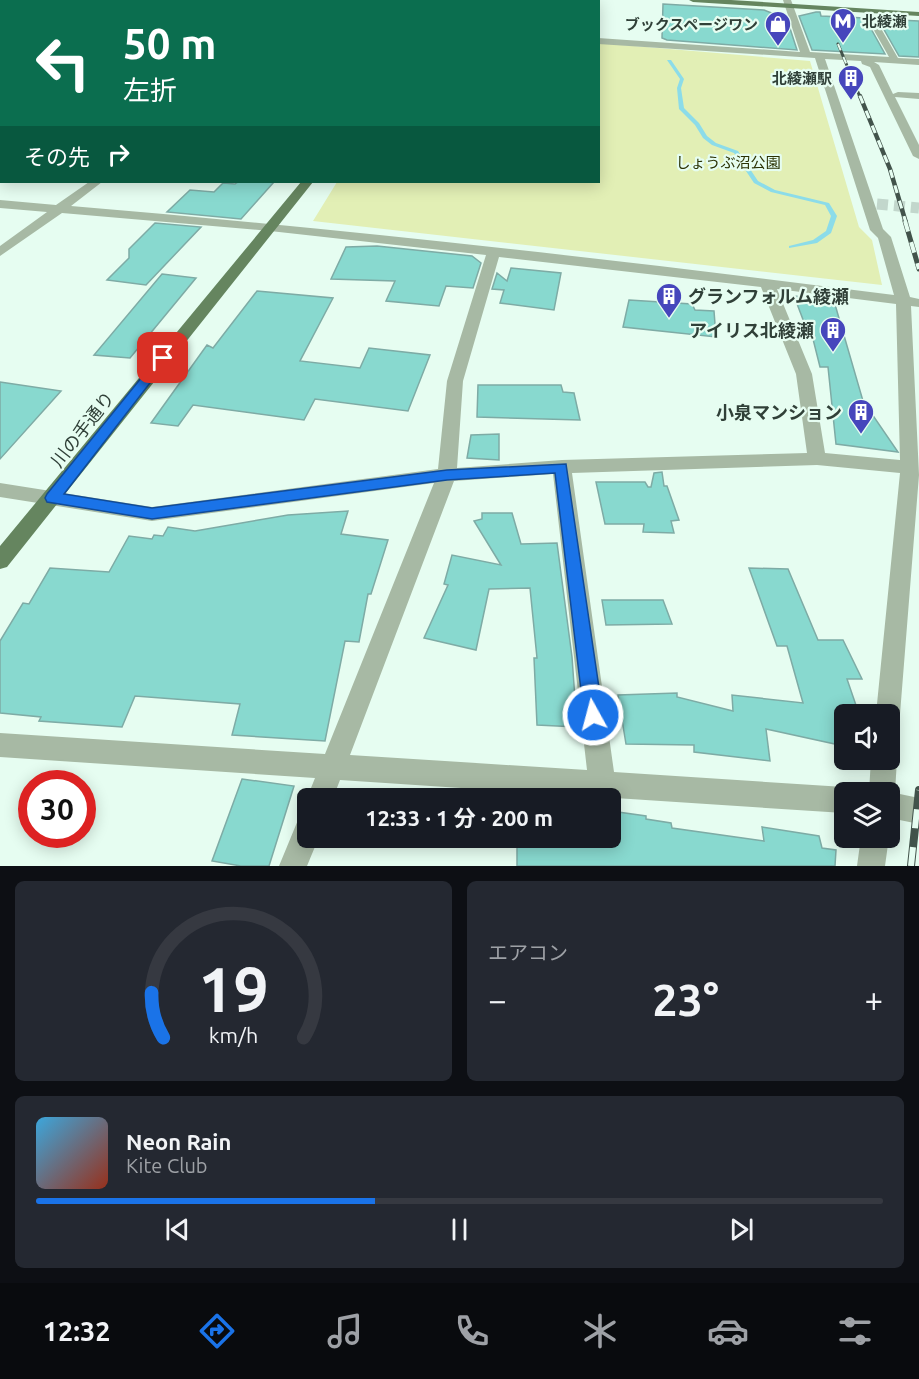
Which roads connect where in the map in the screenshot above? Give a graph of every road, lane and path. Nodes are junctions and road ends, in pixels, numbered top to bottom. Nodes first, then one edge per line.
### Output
1 (693, 0) edge
2 (783, 2) edge
3 (863, 6) edge
4 (919, 9) edge
5 (919, 14) edge
6 (600, 41) edge
7 (813, 55) junction
8 (882, 60) junction
9 (895, 60) junction
10 (865, 62) dead end
11 (919, 62) edge
12 (898, 95) junction
13 (919, 96) edge
14 (919, 134) edge
15 (919, 156) edge
16 (95, 183) edge
17 (306, 183) edge
18 (0, 204) edge
19 (59, 209) junction
20 (270, 227) junction
21 (0, 252) edge
22 (494, 252) junction
23 (767, 283) junction
24 (911, 302) edge
25 (817, 459) junction
26 (561, 467) junction
27 (914, 468) edge
28 (447, 475) junction
29 (0, 490) edge
30 (52, 498) junction
31 (0, 561) edge
32 (889, 704) edge
33 (0, 744) edge
34 (334, 766) junction
35 (602, 783) junction
36 (324, 788) edge
37 (834, 799) edge
38 (900, 807) edge
39 (919, 811) edge
40 (300, 848) edge
41 (873, 848) edge
42 (292, 866) edge
43 (871, 866) edge

1 - 2 main road
2 - 3 main road
2 - 7 street
3 - 4 main road
3 - 5 main road
3 - 9 street
6 - 7 street
7 - 8 street
7 - 24 street
8 - 9 street
8 - 12 street
9 - 11 street
10 - 15 street
12 - 13 street
12 - 14 street
16 - 19 street
17 - 20 main road, 川の手通り
18 - 19 street
19 - 20 street
19 - 21 street
20 - 22 street
20 - 30 main road, 川の手通り
22 - 23 street
22 - 28 street
23 - 24 street
23 - 25 street
24 - 27 street
25 - 26 street
25 - 27 street
26 - 28 street
26 - 35 street
27 - 32 street
28 - 30 street
28 - 34 street
29 - 30 street
30 - 31 main road, 川の手通り
33 - 34 street
34 - 35 street
34 - 36 street
35 - 37 street
38 - 39 street
40 - 42 street
41 - 43 street

